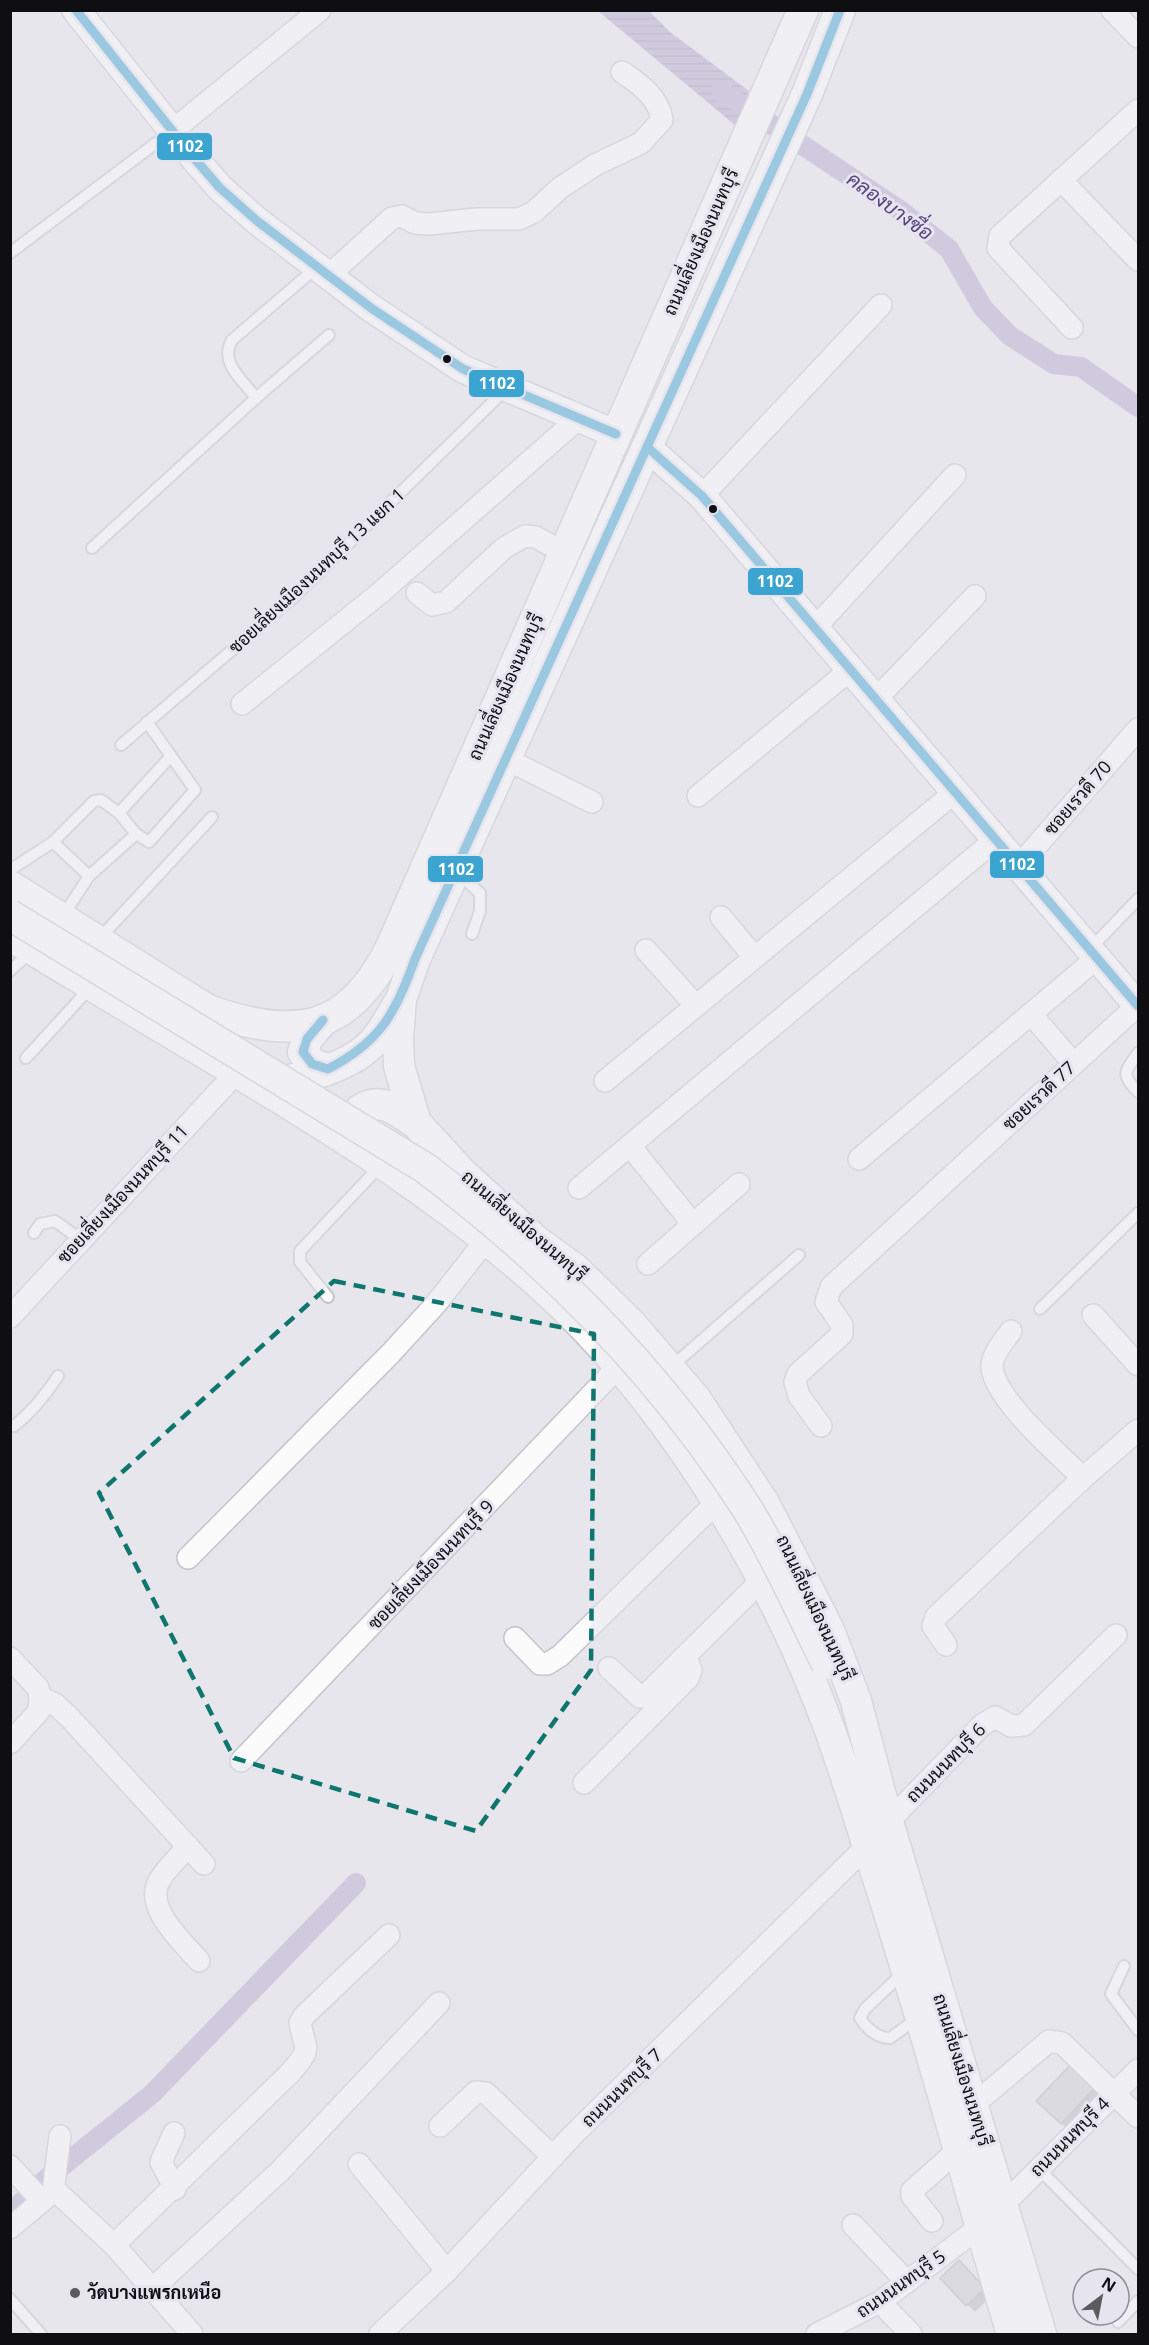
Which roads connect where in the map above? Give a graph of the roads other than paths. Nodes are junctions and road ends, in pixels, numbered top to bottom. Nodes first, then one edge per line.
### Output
1 (76, 10) edge
2 (320, 10) edge
3 (803, 10) edge
4 (840, 10) edge
5 (1113, 10) edge
6 (1138, 38) edge
7 (622, 72) dead end
8 (1138, 113) edge
9 (172, 131) junction
10 (1061, 180) junction
11 (10, 253) edge
12 (1138, 260) edge
13 (323, 272) junction
14 (882, 304) dead end
15 (1072, 328) dead end
16 (329, 335) dead end
17 (506, 389) junction
18 (256, 398) junction
19 (579, 418) junction
20 (616, 434) junction
21 (647, 447) junction
22 (955, 475) dead end
23 (702, 496) junction
24 (92, 548) dead end
25 (564, 553) junction
26 (417, 593) dead end
27 (975, 596) dead end
28 (814, 629) junction
29 (850, 670) junction
30 (876, 699) junction
31 (242, 704) dead end
32 (147, 722) junction
33 (1138, 729) edge
34 (121, 745) dead end
35 (171, 756) junction
36 (506, 759) junction
37 (954, 793) junction
38 (698, 796) dead end
39 (591, 802) dead end
40 (118, 813) junction
41 (212, 818) dead end
42 (136, 834) junction
43 (995, 840) junction
44 (53, 842) junction
45 (1018, 867) junction
46 (10, 870) edge
47 (455, 871) junction
48 (89, 876) junction
49 (10, 886) edge
50 (1138, 899) edge
51 (10, 915) edge
52 (721, 917) dead end
53 (62, 918) junction
54 (472, 934) dead end
55 (99, 940) junction
56 (21, 943) edge
57 (646, 950) dead end
58 (1093, 954) junction
59 (754, 957) junction
60 (10, 971) edge
61 (92, 985) junction
62 (401, 999) junction
63 (696, 1006) junction
64 (1138, 1006) edge
65 (1031, 1014) junction
66 (323, 1020) junction
67 (1138, 1053) edge
68 (26, 1058) dead end
69 (1074, 1064) junction
70 (328, 1069) junction
71 (248, 1079) junction
72 (605, 1081) dead end
73 (1138, 1092) edge
74 (417, 1123) junction
75 (630, 1146) junction
76 (859, 1159) dead end
77 (380, 1162) junction
78 (739, 1184) dead end
79 (579, 1188) dead end
80 (1138, 1213) edge
81 (693, 1224) junction
82 (34, 1233) dead end
83 (81, 1240) junction
84 (486, 1240) junction
85 (799, 1255) dead end
86 (648, 1264) dead end
87 (328, 1297) dead end
88 (13, 1309) edge
89 (1040, 1309) dead end
90 (1093, 1315) dead end
91 (1011, 1331) dead end
92 (677, 1362) junction
93 (1138, 1365) edge
94 (618, 1367) junction
95 (58, 1376) dead end
96 (10, 1426) edge
97 (821, 1426) dead end
98 (1138, 1430) edge
99 (1083, 1478) junction
100 (717, 1502) junction
101 (189, 1558) dead end
102 (763, 1579) junction
103 (1116, 1635) dead end
104 (515, 1638) dead end
105 (946, 1645) dead end
106 (686, 1657) junction
107 (10, 1658) edge
108 (609, 1668) dead end
109 (40, 1697) junction
110 (10, 1743) edge
111 (869, 1750) junction
112 (241, 1761) dead end
113 (584, 1784) dead end
114 (888, 1822) junction
115 (188, 1846) junction
116 (867, 1846) junction
117 (204, 1864) dead end
118 (389, 1935) dead end
119 (199, 1962) dead end
120 (1124, 1966) dead end
121 (907, 1970) junction
122 (439, 2003) dead end
123 (922, 2016) junction
124 (1138, 2030) edge
125 (1138, 2070) edge
126 (1115, 2093) junction
127 (972, 2106) junction
128 (1138, 2117) edge
129 (440, 2126) dead end
130 (174, 2133) dead end
131 (60, 2136) dead end
132 (959, 2149) junction
133 (553, 2157) junction
134 (359, 2164) dead end
135 (1038, 2168) junction
136 (32, 2185) edge
137 (175, 2189) junction
138 (1002, 2206) junction
139 (932, 2221) dead end
140 (853, 2225) dead end
141 (980, 2226) junction
142 (10, 2228) edge
143 (114, 2246) junction
144 (1138, 2269) edge
145 (447, 2271) junction
146 (907, 2282) junction
147 (153, 2288) junction
148 (10, 2299) edge
149 (879, 2302) junction
150 (41, 2334) edge
151 (192, 2334) edge
152 (380, 2334) edge
153 (817, 2334) edge
154 (911, 2334) edge
155 (1012, 2334) edge
156 (1041, 2334) edge

1 - 9 street
2 - 9 street
3 - 20 main road, ถนนเลี่ยงเมืองนนทบุรี
4 - 21 main road, ถนนเลี่ยงเมืองนนทบุรี
5 - 6 street
7 - 13 street
8 - 10 street
9 - 11 lane
9 - 13 street
10 - 12 street
10 - 15 street
13 - 17 street
13 - 18 lane
14 - 23 street
16 - 18 lane
17 - 19 street
17 - 32 lane, ซอยเลี่ยงเมืองนนทบุรี 13 แยก 1
18 - 24 lane
19 - 20 street
19 - 31 street
20 - 25 main road, ถนนเลี่ยงเมืองนนทบุรี
21 - 23 street
21 - 36 main road, ถนนเลี่ยงเมืองนนทบุรี
22 - 28 street
23 - 28 street
25 - 26 street
25 - 66 main road, ถนนเลี่ยงเมืองนนทบุรี
27 - 30 street
28 - 29 street
29 - 30 street
29 - 38 street
30 - 37 street
32 - 34 lane, ซอยเลี่ยงเมืองนนทบุรี 13 แยก 1
32 - 35 lane
33 - 45 street, ซอยเรวดี 70
35 - 40 lane
35 - 42 lane
36 - 39 street
36 - 47 main road, ถนนเลี่ยงเมืองนนทบุรี
37 - 43 street
37 - 59 street
40 - 42 lane
40 - 44 lane
41 - 55 lane
42 - 48 lane
43 - 45 street
43 - 75 street
44 - 46 lane
44 - 48 lane
45 - 58 street
47 - 54 lane
47 - 62 main road, ถนนเลี่ยงเมืองนนทบุรี
48 - 53 lane
49 - 53 main road, ถนนเลี่ยงเมืองนนทบุรี
50 - 58 lane
51 - 111 main road, bridge
52 - 59 street
53 - 55 main road, ถนนเลี่ยงเมืองนนทบุรี
55 - 66 main road, ถนนเลี่ยงเมืองนนทบุรี
56 - 60 lane
56 - 61 main road, ถนนเลี่ยงเมืองนนทบุรี
57 - 63 street
58 - 64 street
58 - 65 street
59 - 63 street
61 - 68 lane
61 - 71 main road, ถนนเลี่ยงเมืองนนทบุรี
62 - 70 main road, ถนนเลี่ยงเมืองนนทบุรี
62 - 74 main road, ถนนเลี่ยงเมืองนนทบุรี
63 - 72 street
64 - 69 street, ซอยเรวดี 77
65 - 69 street
65 - 76 street
66 - 70 main road
67 - 73 lane
69 - 97 street, ซอยเรวดี 77
70 - 71 main road, ถนนเลี่ยงเมืองนนทบุรี
71 - 77 main road, ถนนเลี่ยงเมืองนนทบุรี
71 - 83 street, ซอยเลี่ยงเมืองนนทบุรี 11
74 - 77 main road
74 - 92 main road, ถนนเลี่ยงเมืองนนทบุรี
75 - 79 street
75 - 81 street
77 - 84 main road, ถนนเลี่ยงเมืองนนทบุรี
77 - 87 lane
78 - 81 street
80 - 89 lane
81 - 86 street
82 - 83 lane
83 - 88 street, ซอยเลี่ยงเมืองนนทบุรี 11
84 - 94 main road, ถนนเลี่ยงเมืองนนทบุรี
84 - 101 street
85 - 92 lane
90 - 93 street
91 - 99 street
92 - 111 main road, ถนนเลี่ยงเมืองนนทบุรี
94 - 100 main road, ถนนเลี่ยงเมืองนนทบุรี
94 - 112 street, ซอยเลี่ยงเมืองนนทบุรี 9
95 - 96 lane
98 - 99 street
99 - 105 street
100 - 102 main road, ถนนเลี่ยงเมืองนนทบุรี
100 - 104 street
102 - 106 street
102 - 116 main road, ถนนเลี่ยงเมืองนนทบุรี
103 - 114 street, ถนนนนทบุรี 6
106 - 108 street
106 - 113 street
107 - 109 street
109 - 110 street
109 - 115 street
111 - 114 main road, ถนนเลี่ยงเมืองนนทบุรี
114 - 127 main road, ถนนเลี่ยงเมืองนนทบุรี
115 - 117 street
115 - 119 street
116 - 121 main road, ถนนเลี่ยงเมืองนนทบุรี
116 - 133 street, ถนนนนทบุรี 7
118 - 137 street
120 - 124 lane
121 - 123 main road, ถนนเลี่ยงเมืองนนทบุรี
121 - 123 lane
122 - 147 street
123 - 132 main road, ถนนเลี่ยงเมืองนนทบุรี
125 - 126 street, ถนนนนทบุรี 4
126 - 127 street
126 - 128 street
126 - 135 street, ถนนนนทบุรี 4
127 - 138 main road, ถนนเลี่ยงเมืองนนทบุรี
129 - 133 street
130 - 137 street
131 - 136 street
132 - 139 street
132 - 141 main road, ถนนเลี่ยงเมืองนนทบุรี
133 - 145 street, ถนนนนทบุรี 7
134 - 145 street
135 - 138 street, ถนนนนทบุรี 4
135 - 144 lane
136 - 142 street
136 - 143 street
137 - 143 street
138 - 156 main road, ถนนเลี่ยงเมืองนนทบุรี
140 - 146 street
141 - 146 street, ถนนนนทบุรี 5
141 - 155 main road, ถนนเลี่ยงเมืองนนทบุรี
143 - 147 street
145 - 152 street, ถนนนนทบุรี 7
146 - 149 street, ถนนนนทบุรี 5
147 - 151 street
148 - 150 lane
149 - 153 street, ถนนนนทบุรี 5
149 - 154 street

